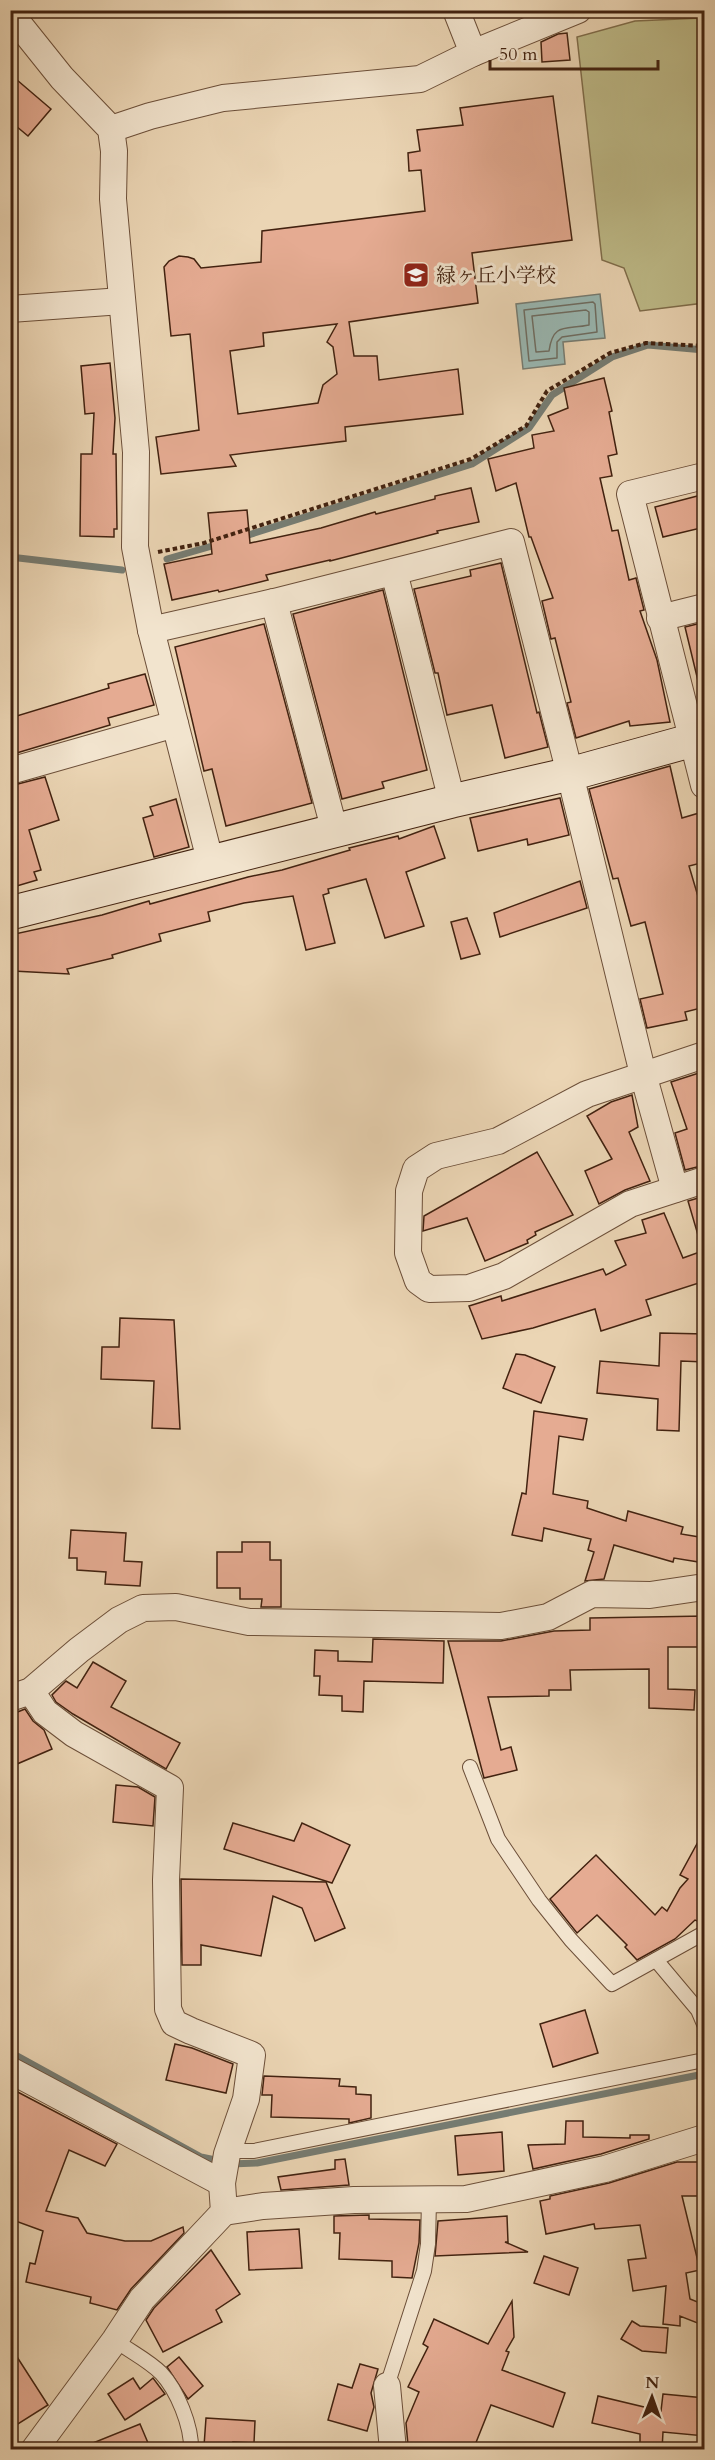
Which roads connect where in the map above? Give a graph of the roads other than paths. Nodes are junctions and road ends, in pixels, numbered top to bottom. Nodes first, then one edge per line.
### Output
1 (456, 10) edge
2 (578, 10) edge
3 (10, 13) edge
4 (473, 53) junction
5 (111, 129) junction
6 (122, 301) junction
7 (10, 309) edge
8 (705, 476) edge
9 (394, 572) junction
10 (274, 602) junction
11 (705, 607) edge
12 (660, 618) junction
13 (151, 630) junction
14 (175, 724) junction
15 (699, 738) edge
16 (10, 771) edge
17 (570, 774) junction
18 (705, 785) edge
19 (452, 801) junction
20 (335, 832) junction
21 (211, 864) junction
22 (10, 913) edge
23 (705, 1055) edge
24 (643, 1074) junction
25 (705, 1180) edge
26 (675, 1189) junction
27 (705, 1587) edge
28 (21, 1695) edge
29 (470, 1767) dead end
30 (705, 1933) edge
31 (656, 1960) junction
32 (705, 2024) edge
33 (705, 2060) edge
34 (10, 2070) edge
35 (705, 2138) edge
36 (225, 2165) junction
37 (429, 2200) junction
38 (224, 2212) junction
39 (115, 2340) junction
40 (387, 2386) joint
41 (34, 2450) edge
42 (191, 2450) edge
43 (393, 2450) edge

1 - 4 street
2 - 4 street
3 - 5 street
4 - 5 street
5 - 6 street
6 - 7 street
6 - 13 street
8 - 12 street
9 - 10 street
9 - 17 street
9 - 19 street
10 - 13 street
10 - 20 street
11 - 12 street
12 - 15 street
13 - 14 street
14 - 16 street
14 - 21 street
15 - 17 street
15 - 18 street
17 - 19 street
17 - 24 street
19 - 20 street
20 - 21 street
21 - 22 street
23 - 24 street
24 - 26 street
24 - 26 street
25 - 26 street
27 - 28 street
28 - 36 street
29 - 31 lane
30 - 31 lane
31 - 32 lane
33 - 36 lane
34 - 36 street
35 - 37 street
36 - 38 street
37 - 38 street
37 - 40 lane
38 - 39 street
39 - 41 street
39 - 42 lane
40 - 43 street

